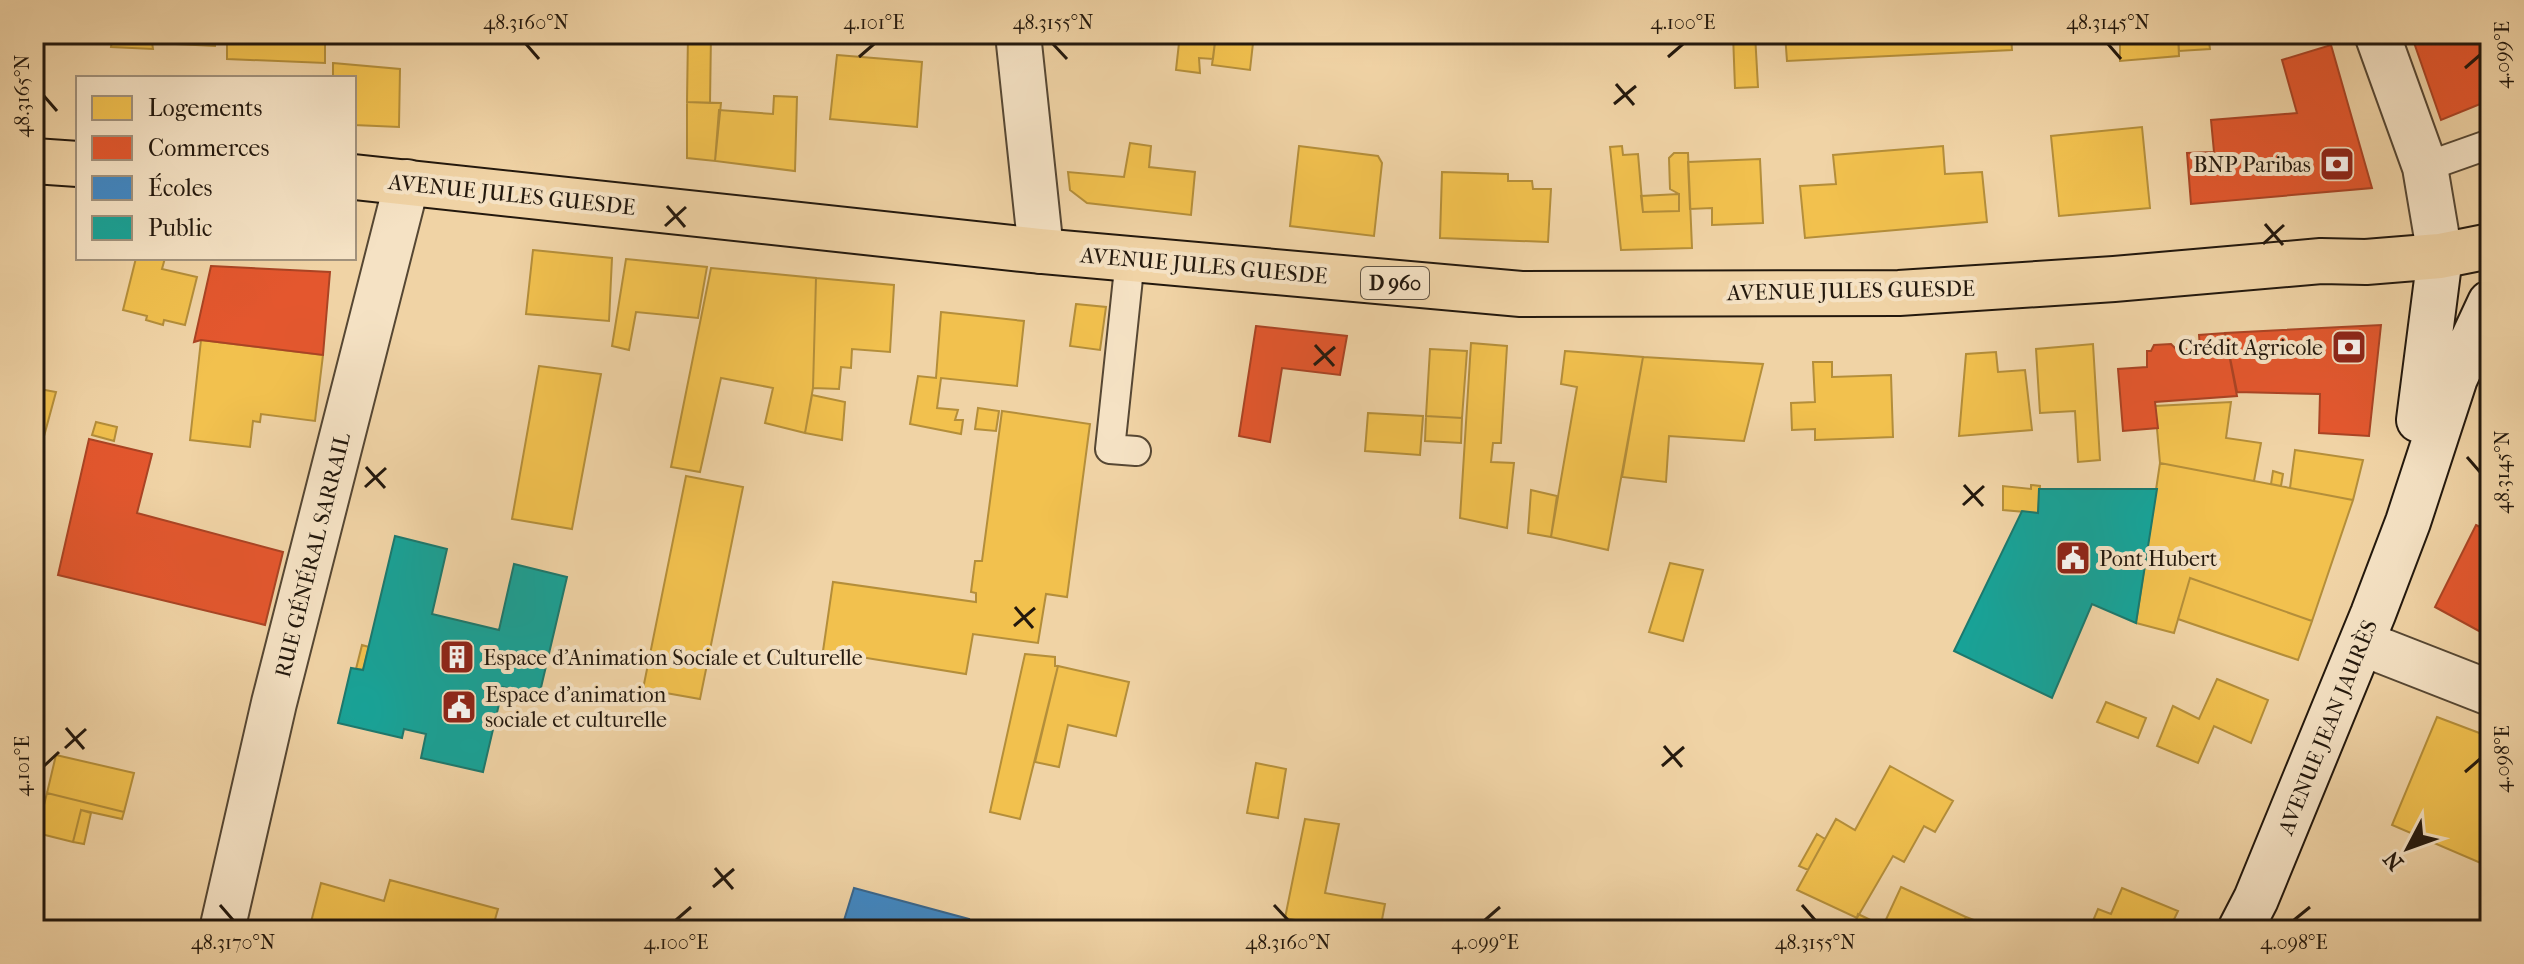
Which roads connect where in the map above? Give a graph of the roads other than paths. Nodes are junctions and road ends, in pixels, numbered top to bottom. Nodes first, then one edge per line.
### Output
1 (1018, 34) edge
2 (2377, 34) edge
3 (2490, 144) edge
4 (34, 161) edge
5 (76, 164) edge
6 (2425, 167) junction
7 (356, 177) edge
8 (407, 182) junction
9 (2490, 246) edge
10 (1041, 251) junction
11 (2440, 256) junction
12 (1130, 259) junction
13 (2488, 304) edge
14 (2455, 378) junction
15 (1136, 451) dead end
16 (2408, 522) junction
17 (2362, 643) junction
18 (2490, 693) edge
19 (222, 930) edge
20 (2240, 930) edge

1 - 10 street
2 - 6 street
3 - 6 lane
4 - 5 main road
6 - 11 street
7 - 8 main road, AVENUE JULES GUESDE / D 960
8 - 10 main road, AVENUE JULES GUESDE / D 960
8 - 19 street, RUE GÉNÉRAL SARRAIL
9 - 11 main road, D 960
10 - 12 main road, AVENUE JULES GUESDE / D 960
11 - 12 main road, AVENUE JULES GUESDE / D 960
11 - 14 street, AVENUE JEAN JAURÈS
11 - 16 street, AVENUE JEAN JAURÈS
12 - 15 lane
13 - 14 street, AVENUE JEAN JAURÈS
14 - 16 street, AVENUE JEAN JAURÈS
16 - 17 street, AVENUE JEAN JAURÈS
17 - 18 street
17 - 20 street, AVENUE JEAN JAURÈS

